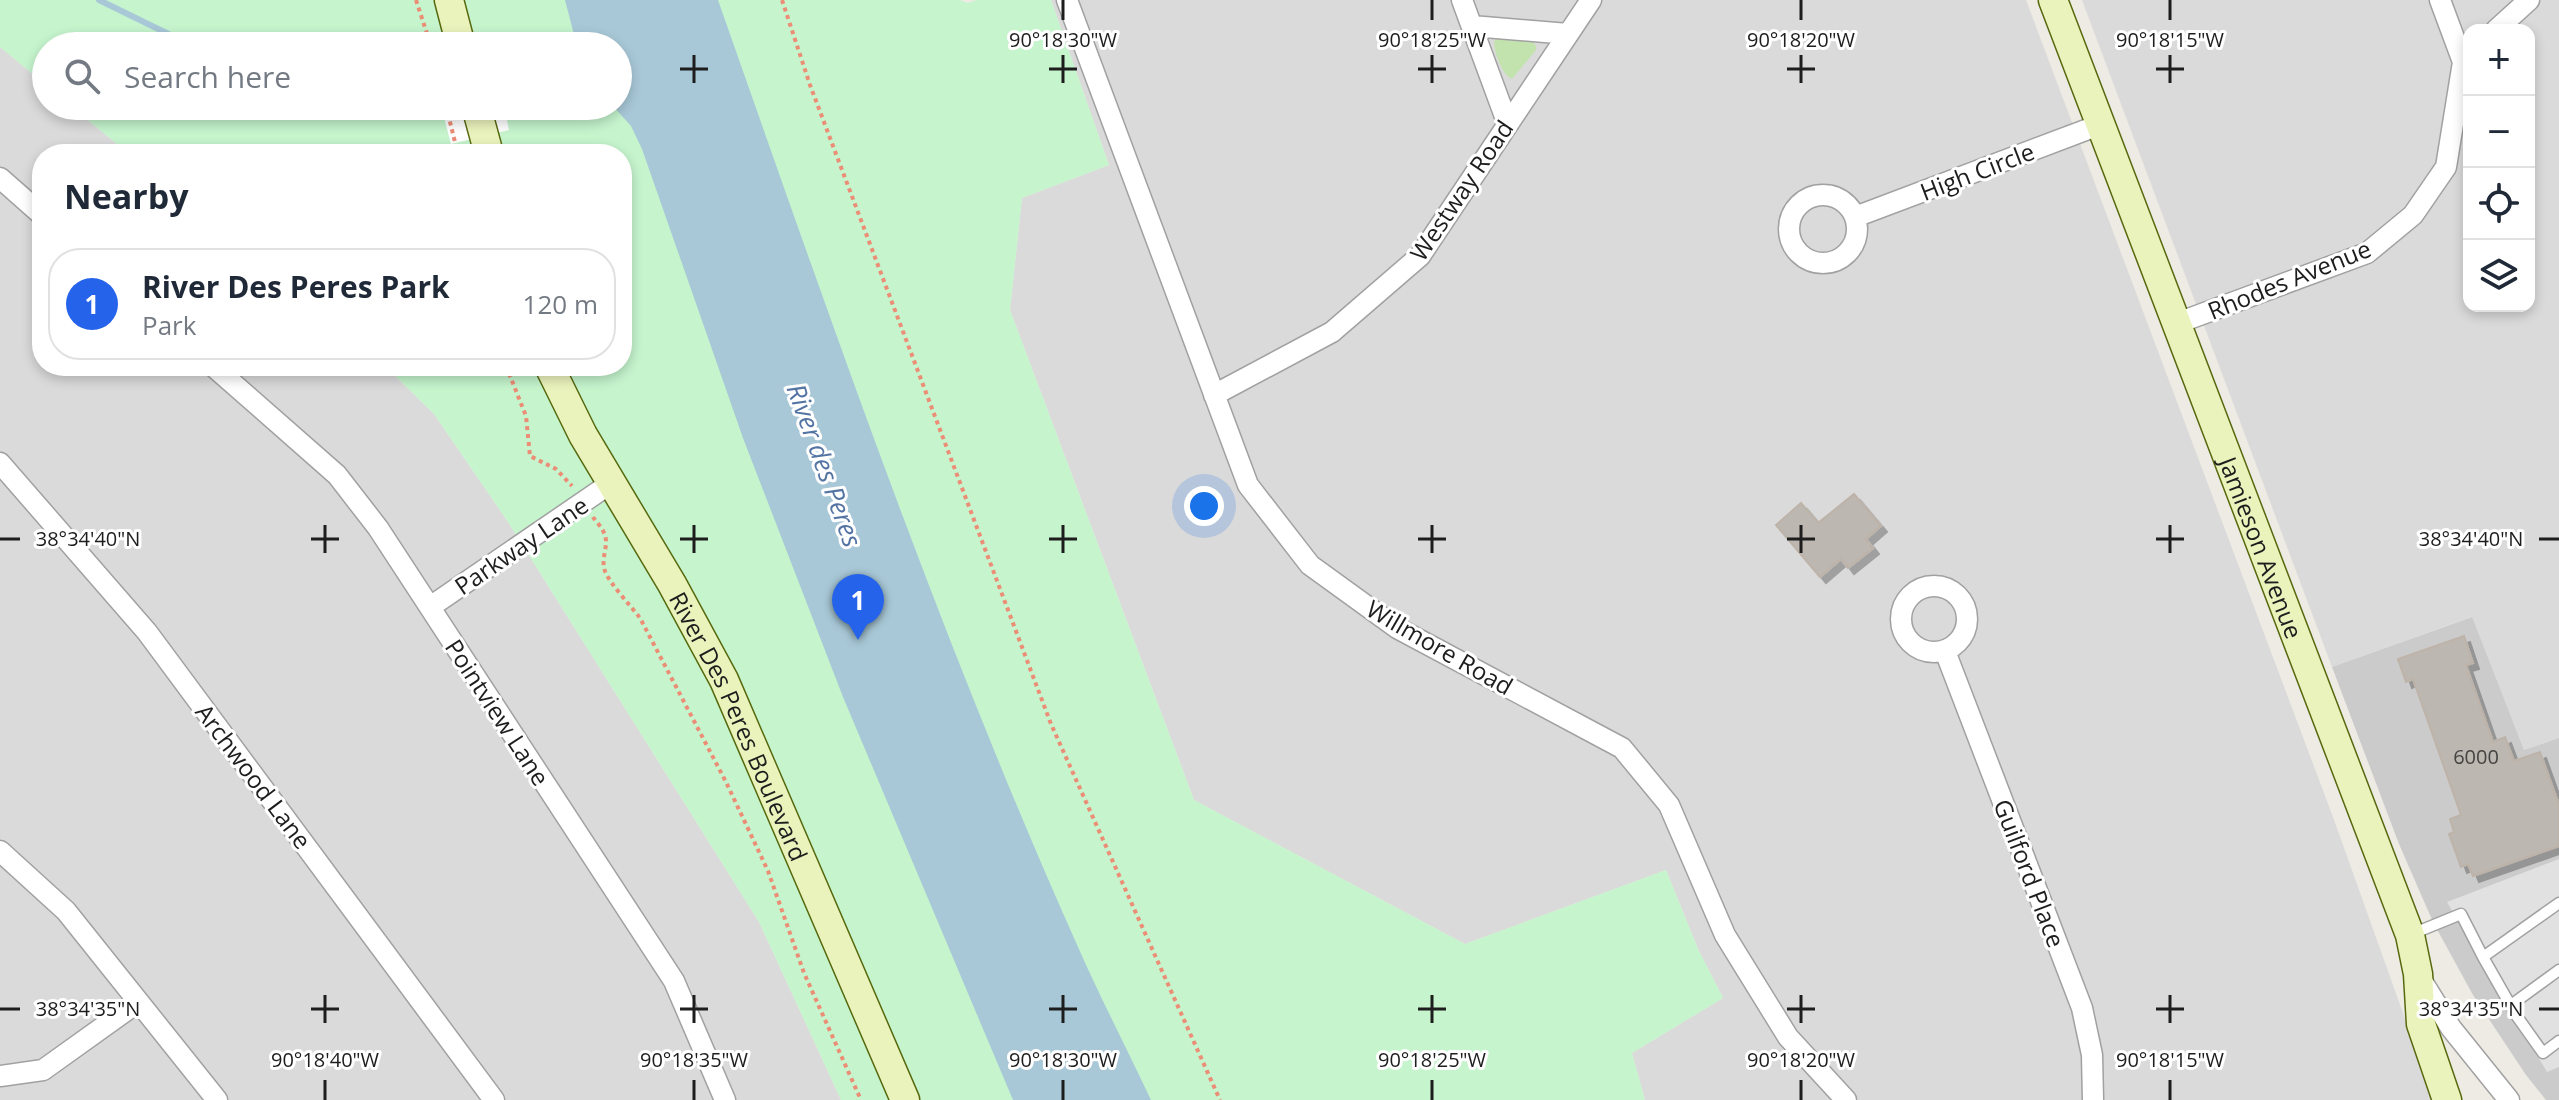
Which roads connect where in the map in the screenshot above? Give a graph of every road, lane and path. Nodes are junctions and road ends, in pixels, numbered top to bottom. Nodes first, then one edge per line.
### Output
1 (416, 0) edge
2 (449, 0) edge
3 (782, 0) edge
4 (1067, 0) edge
5 (1462, 0) edge
6 (1591, 0) edge
7 (2053, 0) edge
8 (2440, 0) edge
9 (2529, 0) edge
10 (2503, 24) edge
11 (1472, 26) junction
12 (426, 32) edge
13 (457, 32) edge
14 (1568, 34) junction
15 (2463, 52) edge
16 (2463, 75) edge
17 (450, 120) edge
18 (480, 120) edge
19 (1507, 122) junction
20 (2099, 125) junction
21 (456, 144) edge
22 (486, 144) edge
23 (0, 178) edge
24 (32, 206) edge
25 (1855, 217) dead end
26 (2175, 324) junction
27 (224, 376) edge
28 (510, 376) edge
29 (554, 376) edge
30 (1214, 395) junction
31 (0, 463) edge
32 (611, 483) junction
33 (575, 491) dead end
34 (594, 518) dead end
35 (430, 607) junction
36 (1945, 651) dead end
37 (0, 851) edge
38 (2559, 903) edge
39 (2410, 935) junction
40 (2483, 957) junction
41 (2559, 970) edge
42 (2418, 974) junction
43 (138, 1002) junction
44 (2511, 1005) junction
45 (2559, 1041) edge
46 (0, 1076) edge
47 (217, 1100) edge
48 (494, 1100) edge
49 (725, 1100) edge
50 (861, 1100) edge
51 (905, 1100) edge
52 (1220, 1100) edge
53 (1846, 1100) edge
54 (2093, 1100) edge
55 (2447, 1100) edge
56 (2509, 1100) edge

1 - 12 path
2 - 13 main road
3 - 52 path
4 - 30 street, Willmore Road
5 - 11 street
6 - 14 street, Westway Road
7 - 20 main road, Jamieson Avenue
8 - 15 street
9 - 10 street
11 - 14 street
11 - 19 street
14 - 19 street, Westway Road
16 - 26 street, Rhodes Avenue
17 - 21 path
18 - 22 main road
19 - 30 street, Westway Road
20 - 25 street, High Circle
20 - 26 main road, Jamieson Avenue
23 - 24 street
26 - 39 main road, Jamieson Avenue
27 - 35 street, Pointview Lane
28 - 33 path
29 - 32 main road, River Des Peres Boulevard
30 - 53 street, Willmore Road
31 - 48 street, Archwood Lane
32 - 35 street, Parkway Lane
32 - 51 main road, River Des Peres Boulevard
34 - 50 path
35 - 49 street, Pointview Lane
36 - 54 street, Guilford Place
37 - 43 street
38 - 40 lane
39 - 40 lane
39 - 42 main road, Jamieson Avenue
40 - 44 lane
41 - 44 lane
42 - 55 main road, Jamieson Avenue
42 - 56 street
43 - 46 street
43 - 47 street
44 - 45 lane

